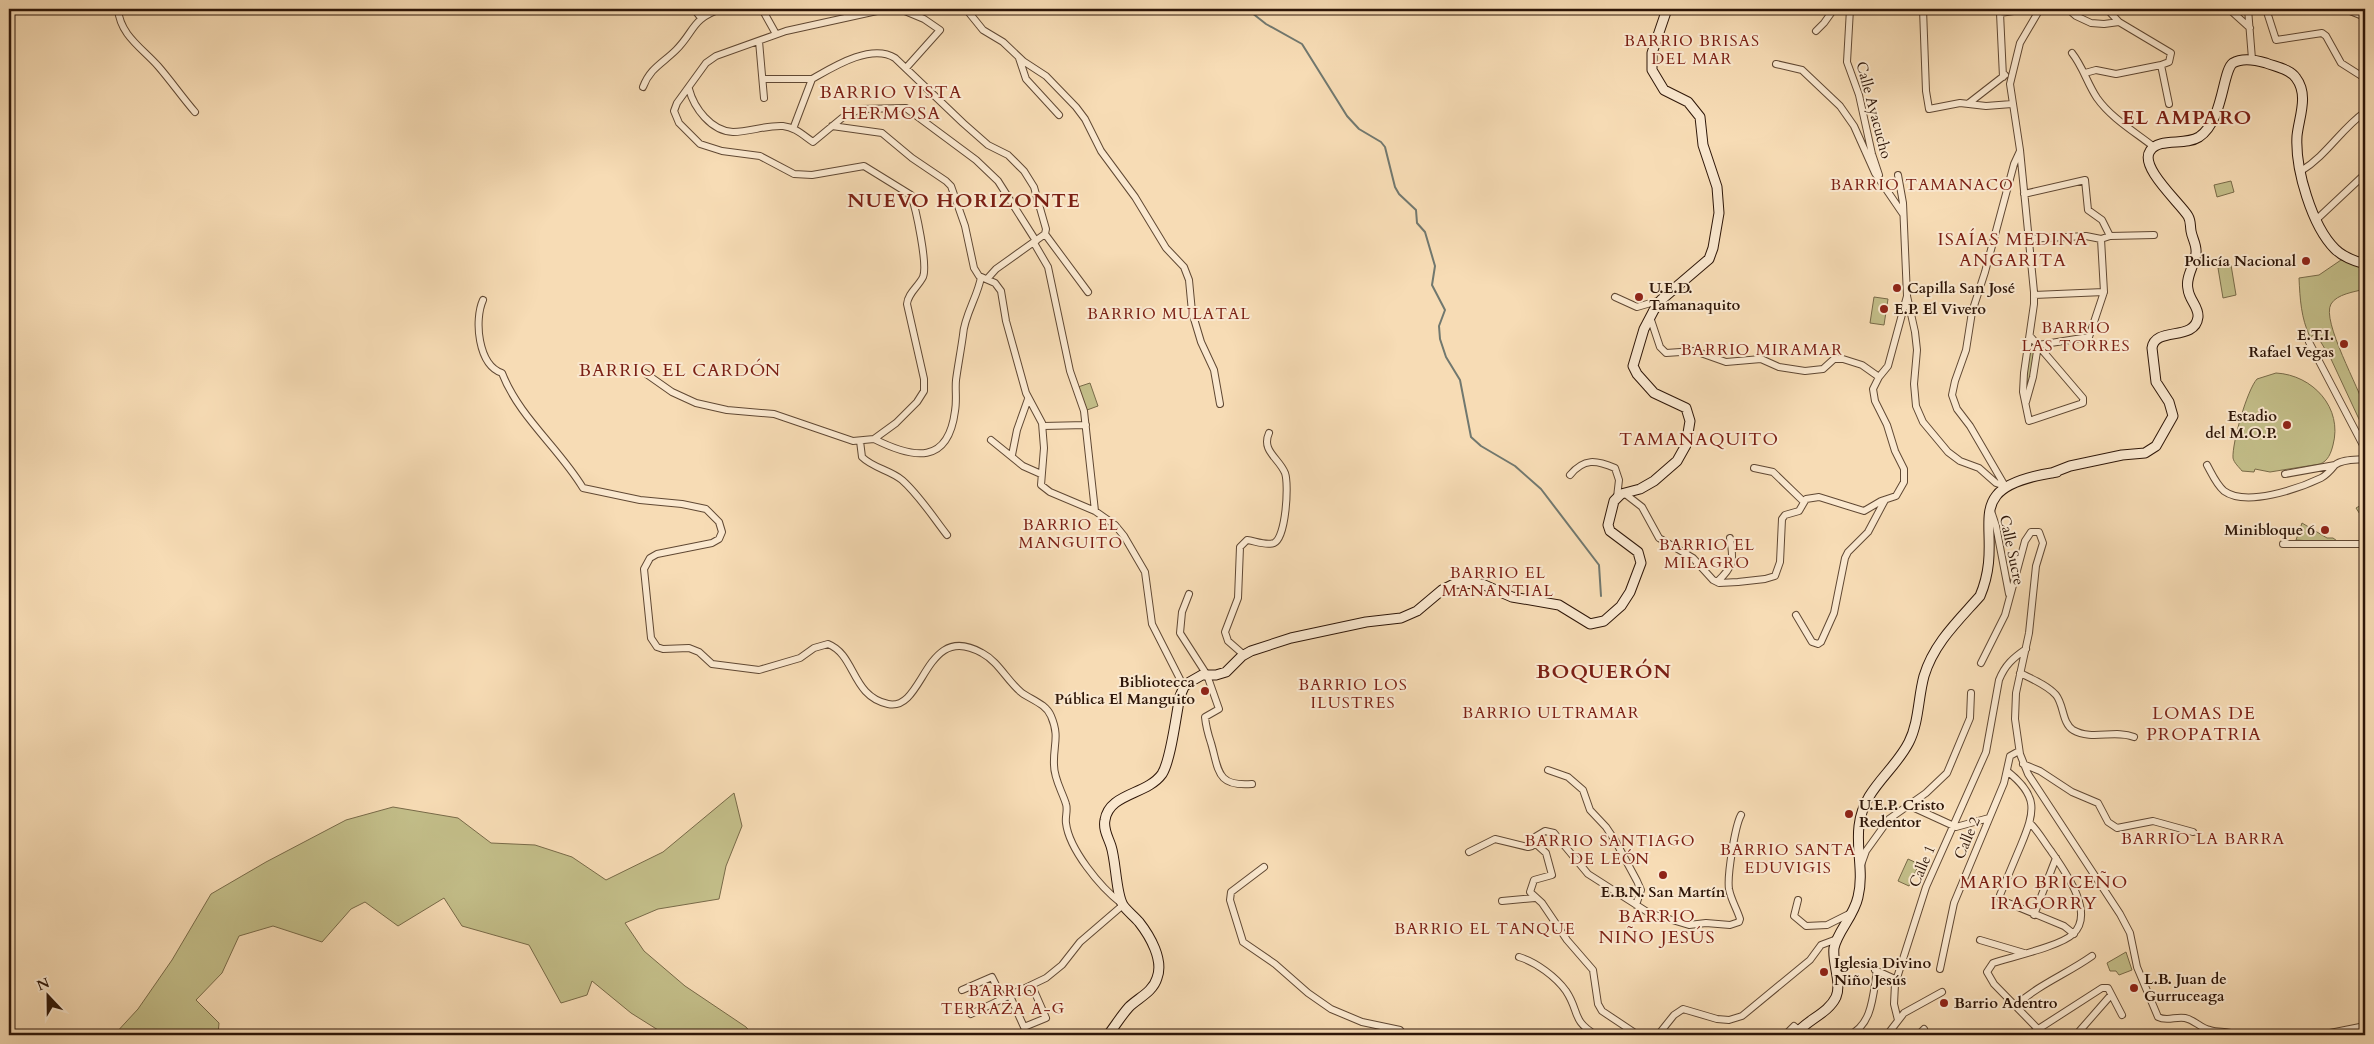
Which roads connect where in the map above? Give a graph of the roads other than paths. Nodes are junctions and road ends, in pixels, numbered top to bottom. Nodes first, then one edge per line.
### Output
1 (118, 9) edge
2 (694, 9) edge
3 (721, 9) edge
4 (762, 9) edge
5 (886, 9) edge
6 (900, 9) edge
7 (966, 9) edge
8 (1667, 9) edge
9 (1834, 9) edge
10 (1850, 9) edge
11 (1923, 9) edge
12 (2027, 9) edge
13 (2040, 9) edge
14 (2068, 9) edge
15 (2107, 9) edge
16 (2229, 9) edge
17 (2248, 9) edge
18 (2266, 9) edge
19 (2345, 9) edge
20 (2365, 17) edge
21 (701, 18) junction
22 (2119, 22) junction
23 (2250, 28) junction
24 (1816, 31) dead end
25 (776, 34) junction
26 (2365, 39) edge
27 (759, 41) junction
28 (2072, 53) dead end
29 (1019, 58) junction
30 (2252, 59) junction
31 (1776, 64) dead end
32 (2161, 65) junction
33 (906, 68) junction
34 (2012, 72) junction
35 (2085, 73) junction
36 (2003, 77) junction
37 (2363, 77) junction
38 (812, 79) junction
39 (763, 80) junction
40 (643, 87) dead end
41 (689, 89) junction
42 (764, 98) dead end
43 (2365, 102) edge
44 (1969, 103) junction
45 (2012, 104) junction
46 (2169, 104) dead end
47 (195, 112) dead end
48 (2365, 112) edge
49 (1059, 116) dead end
50 (832, 126) junction
51 (793, 129) junction
52 (2154, 147) junction
53 (2020, 150) junction
54 (2301, 171) junction
55 (2365, 174) edge
56 (1898, 175) dead end
57 (1885, 187) junction
58 (2024, 194) junction
59 (1903, 216) junction
60 (2316, 220) junction
61 (1045, 234) junction
62 (2154, 235) dead end
63 (2110, 236) junction
64 (2028, 239) junction
65 (2101, 239) junction
66 (1035, 242) junction
67 (2365, 264) edge
68 (984, 278) junction
69 (1088, 292) dead end
70 (2104, 292) junction
71 (2034, 295) junction
72 (1615, 296) dead end
73 (1907, 296) junction
74 (483, 300) dead end
75 (1661, 300) junction
76 (1650, 317) junction
77 (2030, 336) junction
78 (2309, 342) dead end
79 (2038, 345) junction
80 (645, 373) dead end
81 (1879, 377) junction
82 (1028, 399) junction
83 (2025, 403) junction
84 (1220, 404) dead end
85 (1086, 425) junction
86 (1043, 426) junction
87 (1269, 433) dead end
88 (874, 439) junction
89 (991, 440) dead end
90 (860, 441) junction
91 (2365, 449) edge
92 (1012, 455) junction
93 (2365, 459) edge
94 (2207, 465) dead end
95 (2336, 465) junction
96 (1754, 468) dead end
97 (1041, 474) junction
98 (2285, 474) dead end
99 (1570, 475) dead end
100 (2005, 486) junction
101 (1620, 495) junction
102 (1886, 500) junction
103 (1804, 502) junction
104 (1990, 507) junction
105 (1095, 511) junction
106 (947, 535) dead end
107 (1730, 538) dead end
108 (2283, 544) dead end
109 (2365, 544) edge
110 (1717, 582) junction
111 (1189, 594) dead end
112 (2009, 598) junction
113 (1796, 615) dead end
114 (2026, 649) junction
115 (1244, 655) junction
116 (1981, 663) dead end
117 (2020, 673) junction
118 (1207, 675) junction
119 (1184, 687) junction
120 (1971, 693) dead end
121 (2134, 737) dead end
122 (2019, 751) junction
123 (2023, 764) junction
124 (1548, 770) dead end
125 (2007, 772) junction
126 (1252, 784) dead end
127 (1908, 805) junction
128 (1741, 815) dead end
129 (1989, 818) junction
130 (2030, 824) junction
131 (1954, 826) junction
132 (2194, 832) dead end
133 (1535, 843) junction
134 (1470, 852) dead end
135 (2056, 858) junction
136 (1861, 866) junction
137 (1264, 867) dead end
138 (1537, 898) junction
139 (1798, 900) dead end
140 (1502, 901) dead end
141 (1123, 904) junction
142 (1636, 905) junction
143 (1854, 911) junction
144 (2034, 914) junction
145 (2074, 934) junction
146 (1837, 939) junction
147 (1980, 940) dead end
148 (2024, 953) junction
149 (2092, 956) dead end
150 (1519, 957) dead end
151 (1940, 970) dead end
152 (1896, 980) junction
153 (1032, 986) junction
154 (962, 990) dead end
155 (1942, 992) dead end
156 (2111, 995) junction
157 (1010, 996) junction
158 (1003, 1000) junction
159 (2015, 1006) junction
160 (971, 1014) dead end
161 (2122, 1015) dead end
162 (1898, 1020) junction
163 (2365, 1026) edge
164 (1924, 1029) dead end
165 (2038, 1029) junction
166 (1797, 1032) edge
167 (1108, 1035) edge
168 (1404, 1035) edge
169 (1596, 1035) edge
170 (1638, 1035) edge
171 (1658, 1035) edge
172 (1785, 1035) edge
173 (1849, 1035) edge
174 (1887, 1035) edge
175 (1918, 1035) edge
176 (2029, 1035) edge
177 (2076, 1035) edge
178 (2236, 1035) edge
179 (2320, 1035) edge

1 - 47 street
2 - 21 street
3 - 21 street
4 - 25 street
5 - 25 street
6 - 33 street
7 - 29 street
8 - 75 street
9 - 24 street
10 - 57 street, Calle Ayacucho
11 - 44 street
12 - 36 street
13 - 34 street
14 - 22 street
15 - 22 street
16 - 23 street
17 - 23 street
18 - 37 street
19 - 20 street
21 - 40 street
22 - 32 street
23 - 30 street
25 - 27 street
26 - 37 street
27 - 39 street
27 - 41 street
28 - 35 street
29 - 49 street
29 - 84 street
30 - 52 street
30 - 54 street
31 - 57 street
32 - 35 street
32 - 46 street
33 - 38 street
33 - 61 street
34 - 36 street
34 - 45 street
35 - 52 street
36 - 44 street
37 - 43 street
38 - 39 street
38 - 51 street
39 - 42 street
41 - 51 street
41 - 88 street
44 - 45 street
45 - 53 street
48 - 54 street
50 - 51 street
50 - 66 street
50 - 68 street
52 - 100 street
53 - 58 street
53 - 100 street
54 - 60 street
55 - 60 street
56 - 59 street
57 - 59 street
58 - 63 street
58 - 64 street
59 - 73 street
60 - 67 street
61 - 66 street
61 - 69 street
62 - 63 street
63 - 65 street
64 - 65 street
64 - 71 street
65 - 70 street
66 - 68 street
66 - 85 street
68 - 82 street
68 - 88 street
70 - 71 street
70 - 79 street
71 - 77 street
72 - 75 street
73 - 81 street
73 - 100 street
74 - 141 street
75 - 76 street
76 - 81 street
76 - 101 street
77 - 79 street
77 - 83 street
78 - 91 street
79 - 83 street
79 - 83 street
80 - 90 street
81 - 102 street
82 - 86 street
82 - 92 street
85 - 86 street
85 - 105 street
86 - 97 street
87 - 115 street
88 - 90 street
89 - 92 street
90 - 106 street
92 - 97 street
93 - 95 street
94 - 95 street
95 - 98 street
96 - 103 street
97 - 105 street
99 - 101 street
100 - 104 street
101 - 110 street
101 - 115 street
102 - 103 street
102 - 113 street
103 - 110 street
104 - 112 street, Calle Sucre
104 - 136 street
105 - 119 street
107 - 110 street
108 - 109 street
111 - 118 street
112 - 114 street
112 - 116 street
114 - 117 street
114 - 131 street, Calle 1
115 - 118 street
117 - 121 street
117 - 122 street
118 - 119 street
118 - 126 street
119 - 141 street
120 - 127 street
122 - 123 street
122 - 125 street, Calle 2
123 - 132 street
123 - 178 street
124 - 142 street
125 - 129 street, Calle 2
125 - 130 street
127 - 131 street
127 - 136 street
128 - 142 street
129 - 131 street
129 - 151 street, Calle 2
130 - 135 street
130 - 144 street
131 - 152 street, Calle 1
133 - 134 street
133 - 138 street
133 - 142 street
135 - 144 street
135 - 145 street
136 - 143 street
137 - 168 street
138 - 140 street
138 - 170 street
139 - 143 street
141 - 153 street
141 - 167 street
143 - 146 street
144 - 145 street
145 - 148 street
146 - 166 street
146 - 171 street
147 - 148 street
148 - 159 street
149 - 159 street
150 - 169 street
152 - 162 street, Calle 1
152 - 173 street
153 - 157 street
153 - 157 street
154 - 158 street
155 - 162 street
156 - 161 street
156 - 165 street
156 - 177 street
157 - 158 street
158 - 160 street
159 - 165 street
162 - 174 street
163 - 179 street
164 - 175 street
165 - 176 street
166 - 172 street

